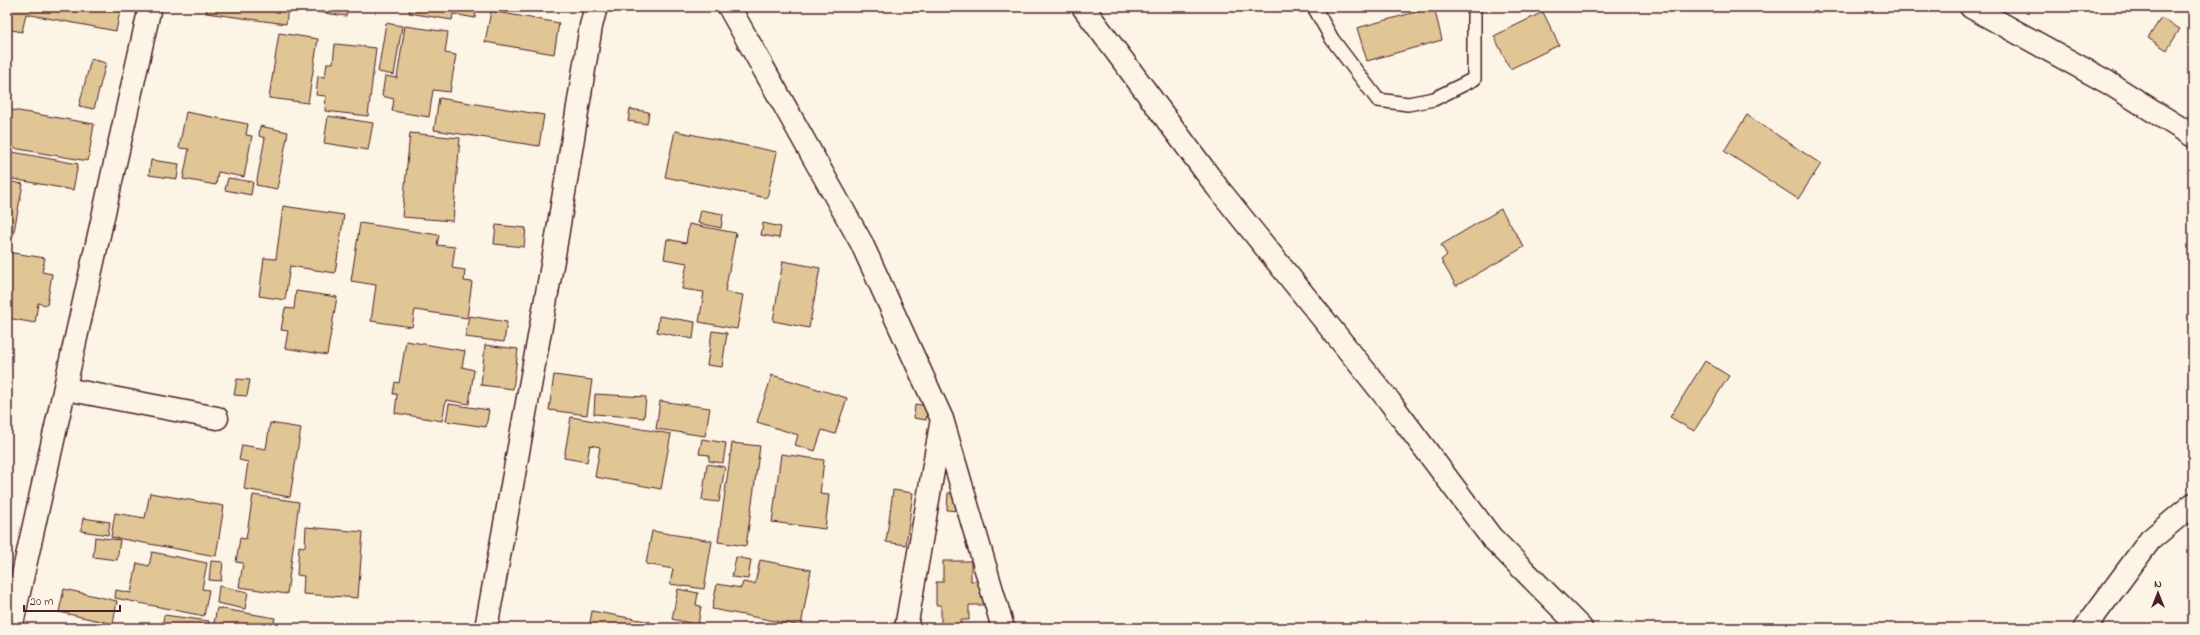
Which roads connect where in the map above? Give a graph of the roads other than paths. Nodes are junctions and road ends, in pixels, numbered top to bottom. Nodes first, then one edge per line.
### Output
1 (150, 7) edge
2 (596, 7) edge
3 (729, 7) edge
4 (1084, 7) edge
5 (1314, 7) edge
6 (1474, 7) edge
7 (1971, 7) edge
8 (2193, 136) edge
9 (66, 389) junction
10 (217, 418) dead end
11 (942, 419) junction
12 (2193, 504) edge
13 (11, 628) edge
14 (486, 628) edge
15 (906, 628) edge
16 (1003, 628) edge
17 (1581, 628) edge
18 (2085, 628) edge

1 - 9 street
2 - 14 street
3 - 11 street
4 - 17 street
5 - 6 lane
7 - 8 street
9 - 10 street
9 - 13 street
11 - 15 street
11 - 16 street
12 - 18 street

